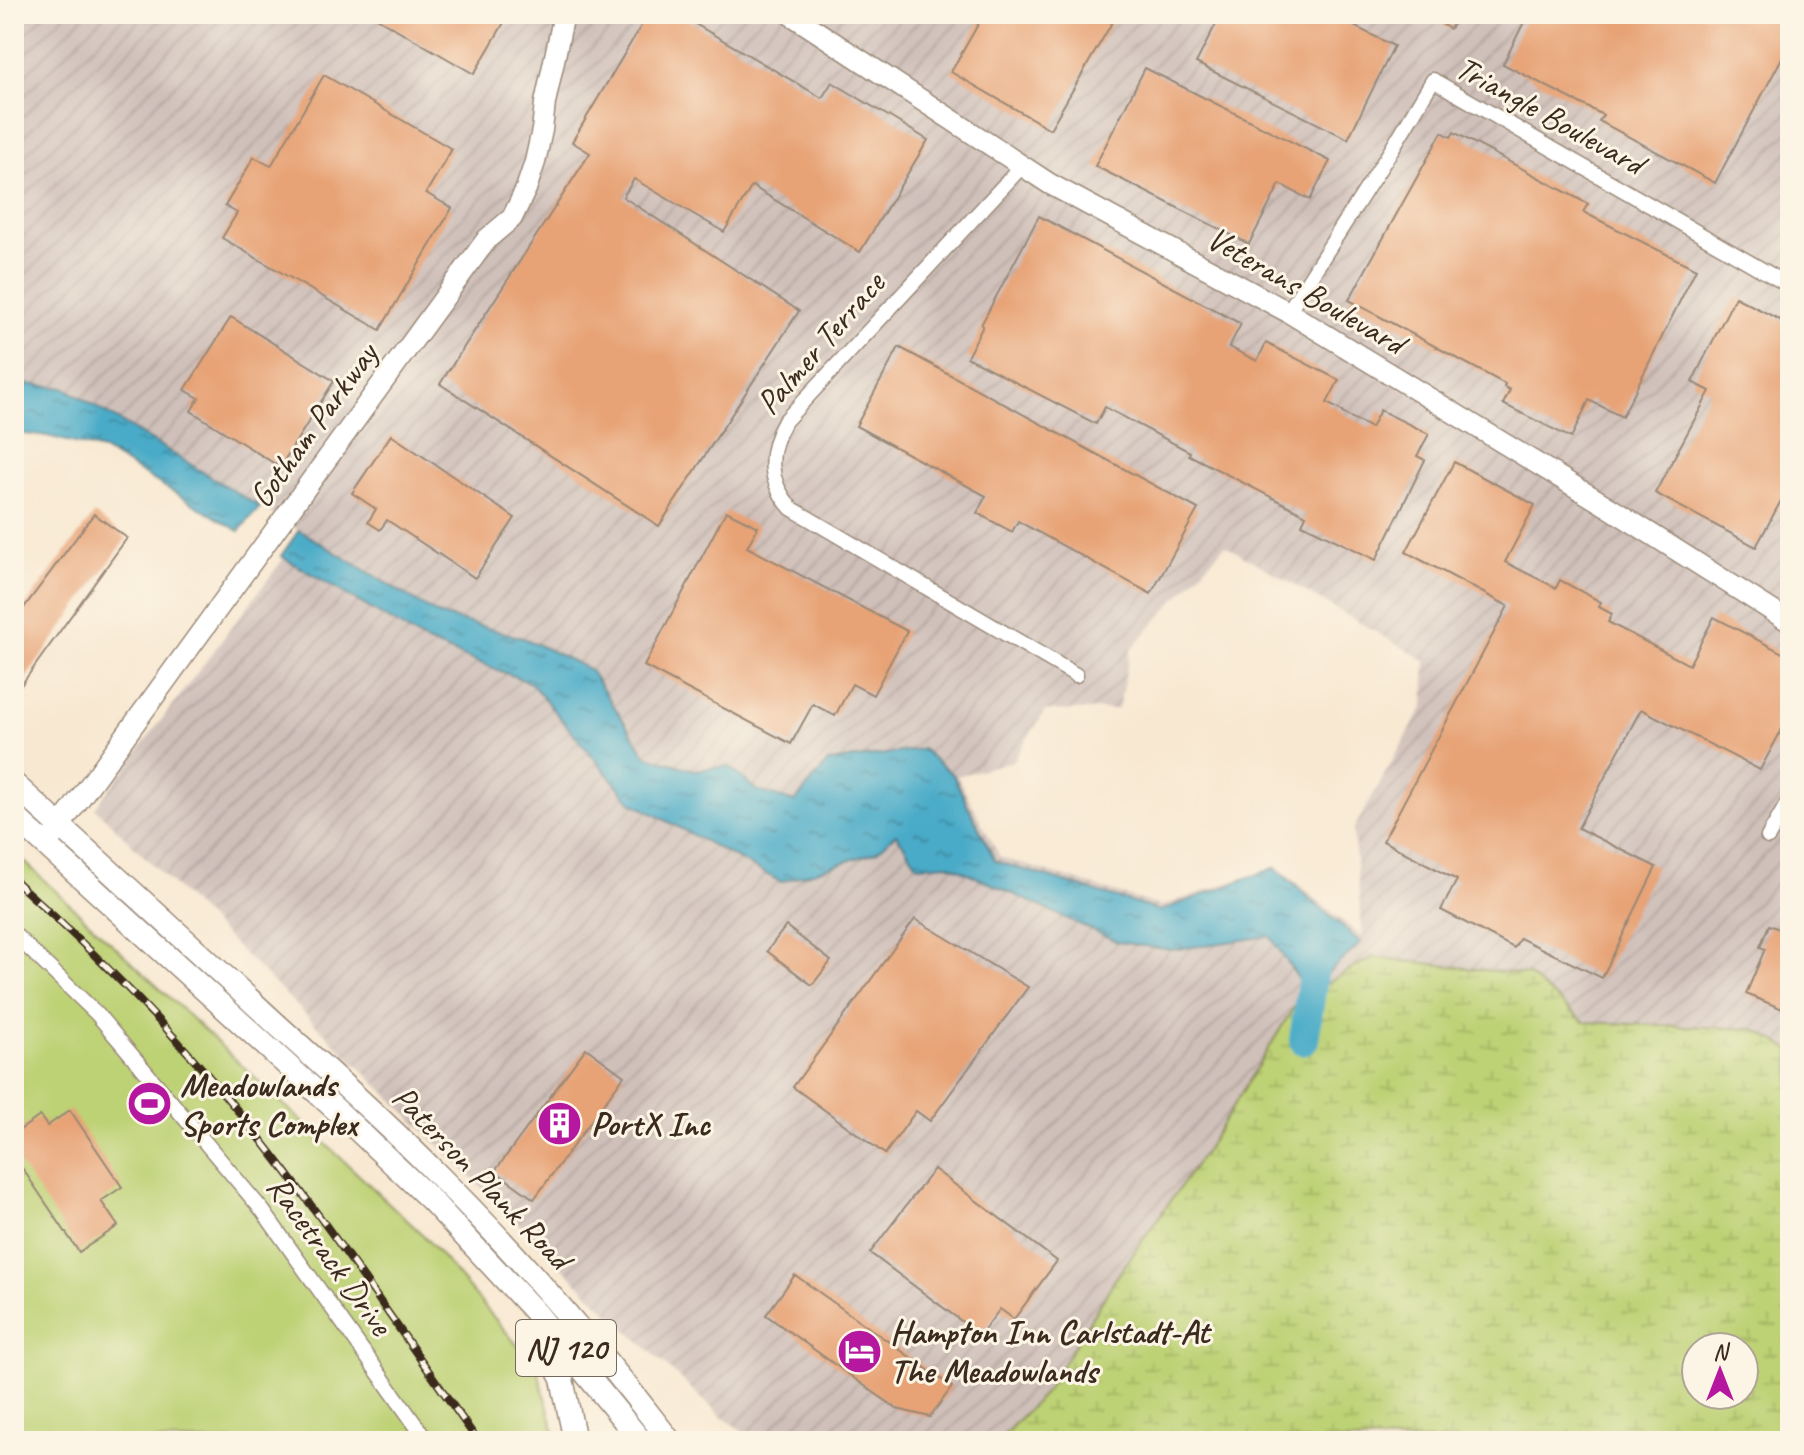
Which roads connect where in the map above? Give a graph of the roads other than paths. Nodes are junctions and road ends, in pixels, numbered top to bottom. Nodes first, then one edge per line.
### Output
1 (564, 14) edge
2 (790, 14) edge
3 (1022, 166) junction
4 (1790, 286) edge
5 (1288, 312) junction
6 (1790, 622) edge
7 (1076, 675) dead end
8 (14, 784) edge
9 (1790, 799) edge
10 (14, 816) edge
11 (60, 826) junction
12 (1768, 837) dead end
13 (46, 845) junction
14 (14, 934) edge
15 (515, 1290) junction
16 (427, 1441) edge
17 (575, 1441) edge
18 (641, 1441) edge
19 (670, 1441) edge

1 - 11 street, Gotham Parkway
2 - 3 street, Veterans Boulevard
3 - 5 street, Veterans Boulevard
3 - 7 street, Palmer Terrace
4 - 5 street, Triangle Boulevard
5 - 6 street, Veterans Boulevard
8 - 11 main road, Paterson Plank Road / NJ 120
9 - 12 street
10 - 13 main road, Paterson Plank Road / NJ 120
11 - 13 street, Gotham Parkway
11 - 19 main road, Paterson Plank Road / NJ 120
13 - 15 main road, Paterson Plank Road / NJ 120
14 - 16 street, Racetrack Drive
15 - 17 main road
15 - 18 main road, Paterson Plank Road / NJ 120

